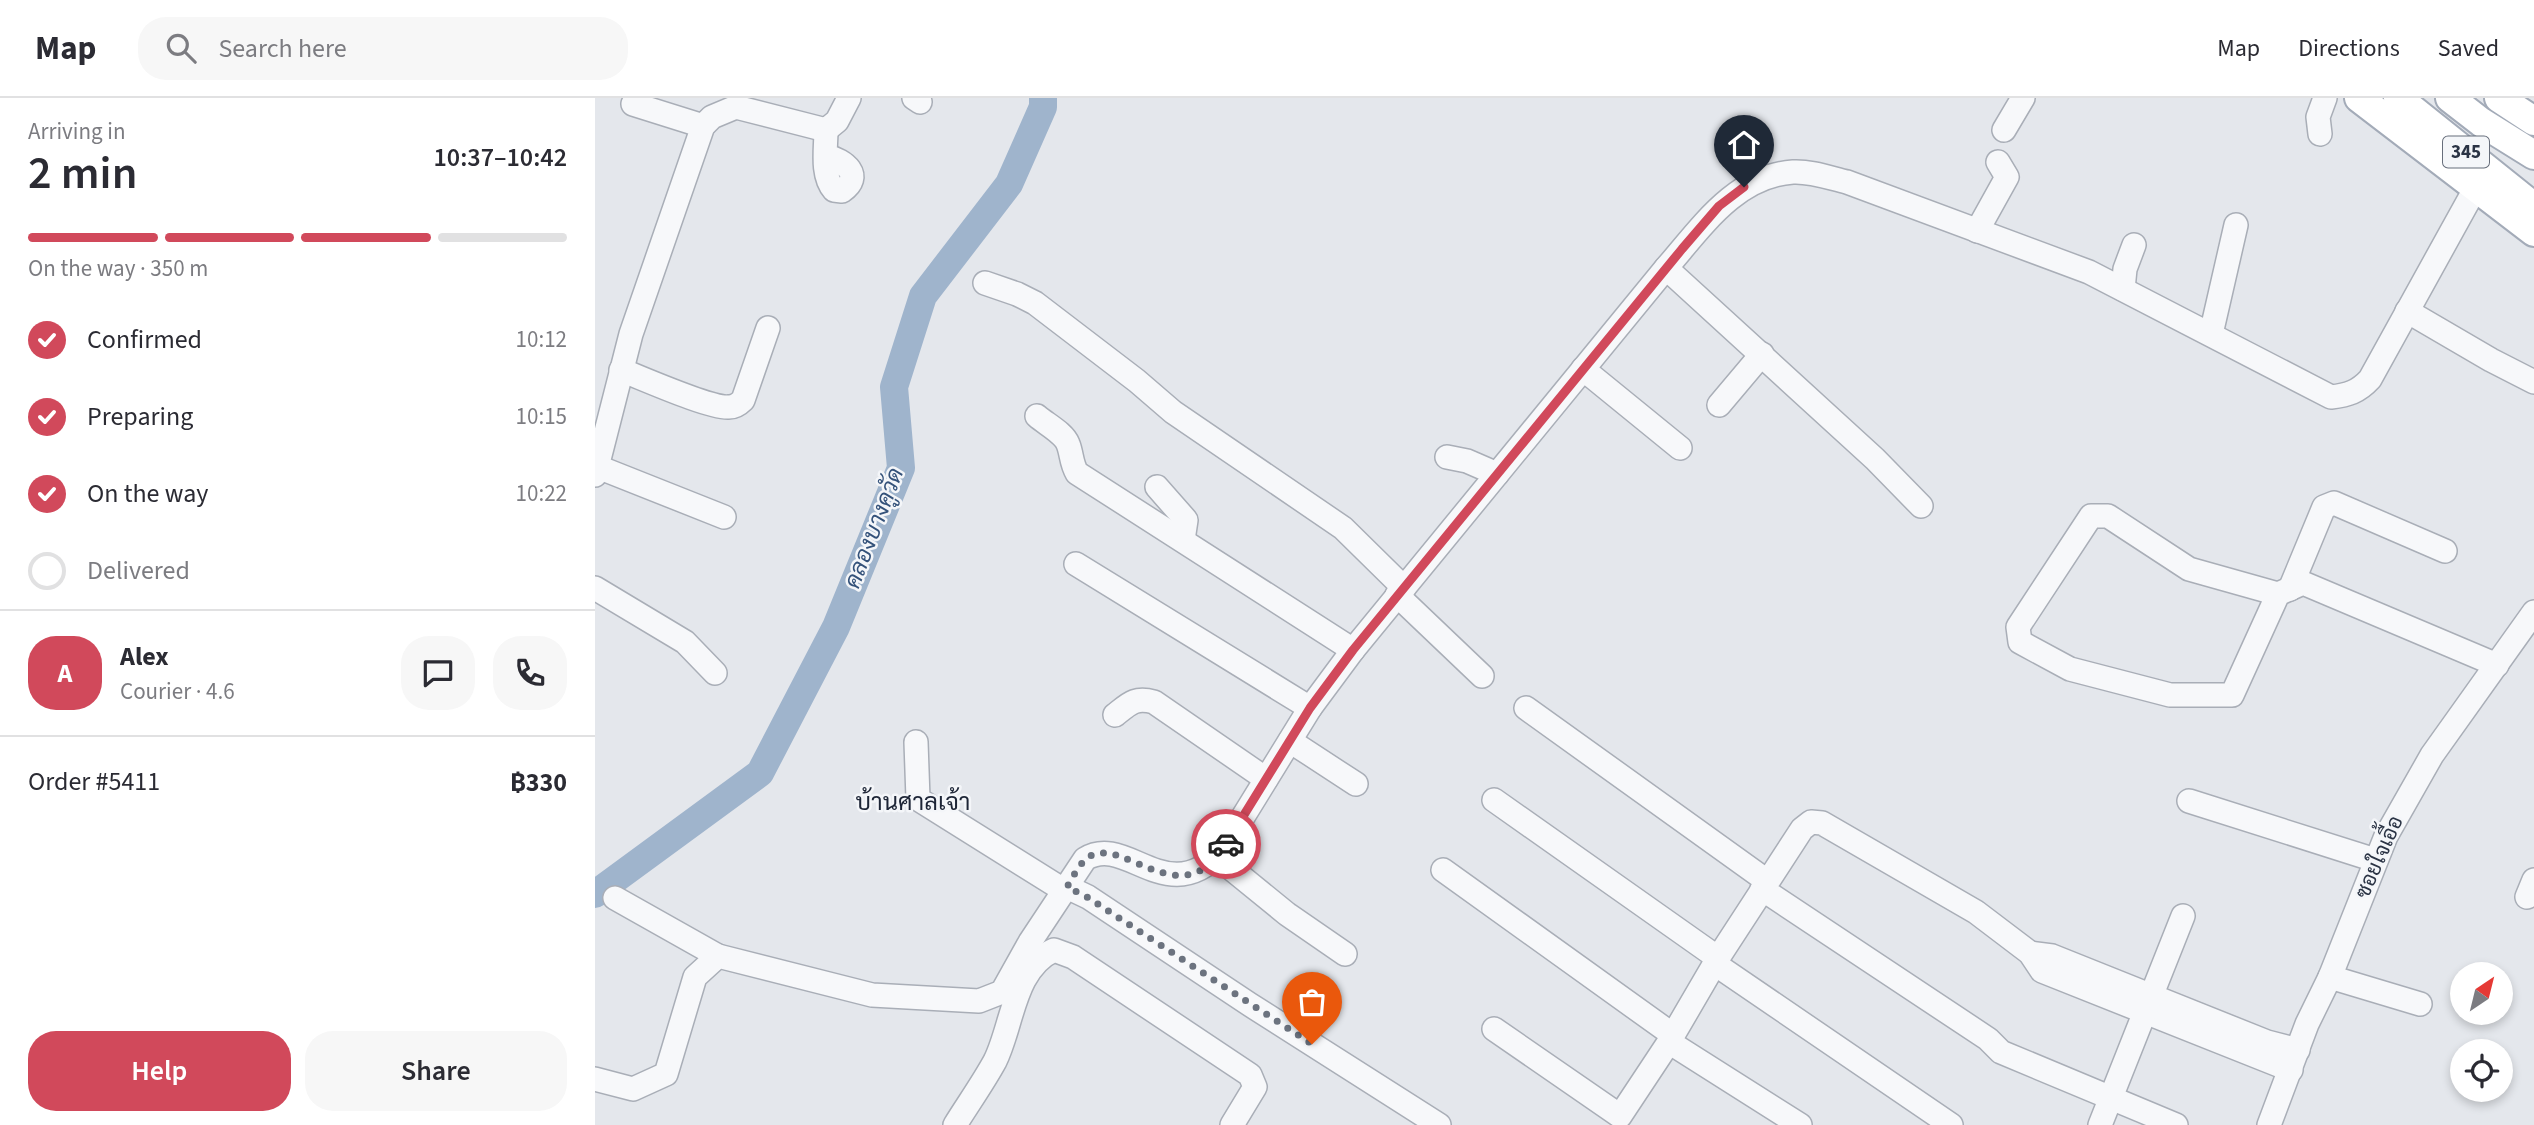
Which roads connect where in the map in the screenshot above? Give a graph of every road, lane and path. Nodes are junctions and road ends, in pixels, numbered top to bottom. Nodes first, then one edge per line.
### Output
1 (849, 98) edge
2 (2023, 98) edge
3 (2325, 98) edge
4 (2359, 98) edge
5 (2382, 98) edge
6 (2397, 98) edge
7 (2449, 98) edge
8 (2499, 98) edge
9 (633, 104) dead end
10 (669, 106) edge
11 (2534, 121) edge
12 (703, 126) junction
13 (826, 130) junction
14 (2004, 130) dead end
15 (2320, 134) dead end
16 (2534, 155) edge
17 (826, 156) dead end
18 (1998, 162) dead end
19 (2444, 164) junction
20 (2475, 189) junction
21 (2530, 221) edge
22 (2236, 225) dead end
23 (1977, 231) junction
24 (2134, 245) dead end
25 (1666, 268) junction
26 (985, 283) dead end
27 (2123, 289) junction
28 (2407, 311) junction
29 (768, 328) dead end
30 (2211, 334) junction
31 (1762, 354) junction
32 (1583, 369) junction
33 (621, 370) junction
34 (2534, 382) edge
35 (1719, 405) dead end
36 (1037, 416) dead end
37 (1680, 448) dead end
38 (1447, 457) dead end
39 (596, 471) edge
40 (1497, 474) junction
41 (1157, 487) dead end
42 (1921, 506) dead end
43 (724, 517) dead end
44 (1183, 540) junction
45 (2445, 551) dead end
46 (1076, 564) dead end
47 (595, 588) edge
48 (1401, 591) junction
49 (2284, 591) junction
50 (2534, 612) edge
51 (1353, 650) junction
52 (2497, 665) junction
53 (715, 673) dead end
54 (1482, 676) dead end
55 (1310, 708) junction
56 (1526, 708) dead end
57 (1115, 715) dead end
58 (1290, 741) junction
59 (916, 742) dead end
60 (1266, 779) junction
61 (1356, 784) dead end
62 (1494, 800) dead end
63 (2189, 801) dead end
64 (1217, 856) junction
65 (2375, 860) junction
66 (1443, 870) dead end
67 (1765, 885) junction
68 (1067, 887) junction
69 (615, 898) dead end
70 (2183, 916) dead end
71 (1345, 954) dead end
72 (719, 956) junction
73 (1717, 961) junction
74 (2330, 977) junction
75 (2420, 1003) dead end
76 (2149, 1004) junction
77 (1494, 1029) dead end
78 (1671, 1038) junction
79 (2294, 1060) junction
80 (595, 1080) edge
81 (2110, 1097) junction
82 (1626, 1121) edge
83 (955, 1125) edge
84 (1232, 1125) edge
85 (1439, 1125) edge
86 (1800, 1125) edge
87 (1951, 1125) edge
88 (2100, 1125) edge
89 (2176, 1125) edge
90 (2269, 1125) edge

1 - 13 street
2 - 14 street
3 - 15 street
4 - 19 main road
5 - 19 main road
6 - 21 main road, 345
7 - 16 main road, 345
8 - 11 main road
9 - 10 street
10 - 12 street
12 - 13 street
12 - 33 street
13 - 17 street
18 - 23 street
19 - 20 main road
20 - 21 main road
20 - 28 street
22 - 30 street
23 - 25 street
23 - 27 street
24 - 27 street
25 - 31 street
25 - 32 street
26 - 48 street
27 - 30 street
28 - 30 street
28 - 34 street
29 - 33 street
31 - 35 street
31 - 42 street
32 - 37 street
32 - 40 street
33 - 39 street
36 - 44 street
38 - 40 street
39 - 43 street
40 - 48 street
41 - 44 street
44 - 51 street
45 - 49 street
46 - 55 street
47 - 53 street
48 - 51 street
48 - 54 street
49 - 49 street
49 - 52 street
50 - 52 street, ซอยใจเอื้อ
51 - 55 street
52 - 65 street, ซอยใจเอื้อ
55 - 58 street
56 - 67 street
57 - 60 street
58 - 60 street
58 - 61 street
59 - 68 street
60 - 64 street
62 - 73 street
63 - 65 street
64 - 68 street
64 - 71 street
65 - 74 street, ซอยใจเอื้อ
66 - 78 street
67 - 73 street
67 - 76 street
67 - 81 street
68 - 72 street
68 - 85 street
69 - 72 street
70 - 76 street
72 - 80 street
73 - 78 street
73 - 87 street
74 - 75 street
74 - 79 street, ซอยใจเอื้อ
76 - 79 street
76 - 81 street
77 - 82 street
78 - 82 street
78 - 86 street
79 - 90 street, ซอยใจเอื้อ
81 - 88 street
81 - 89 street
83 - 84 street

